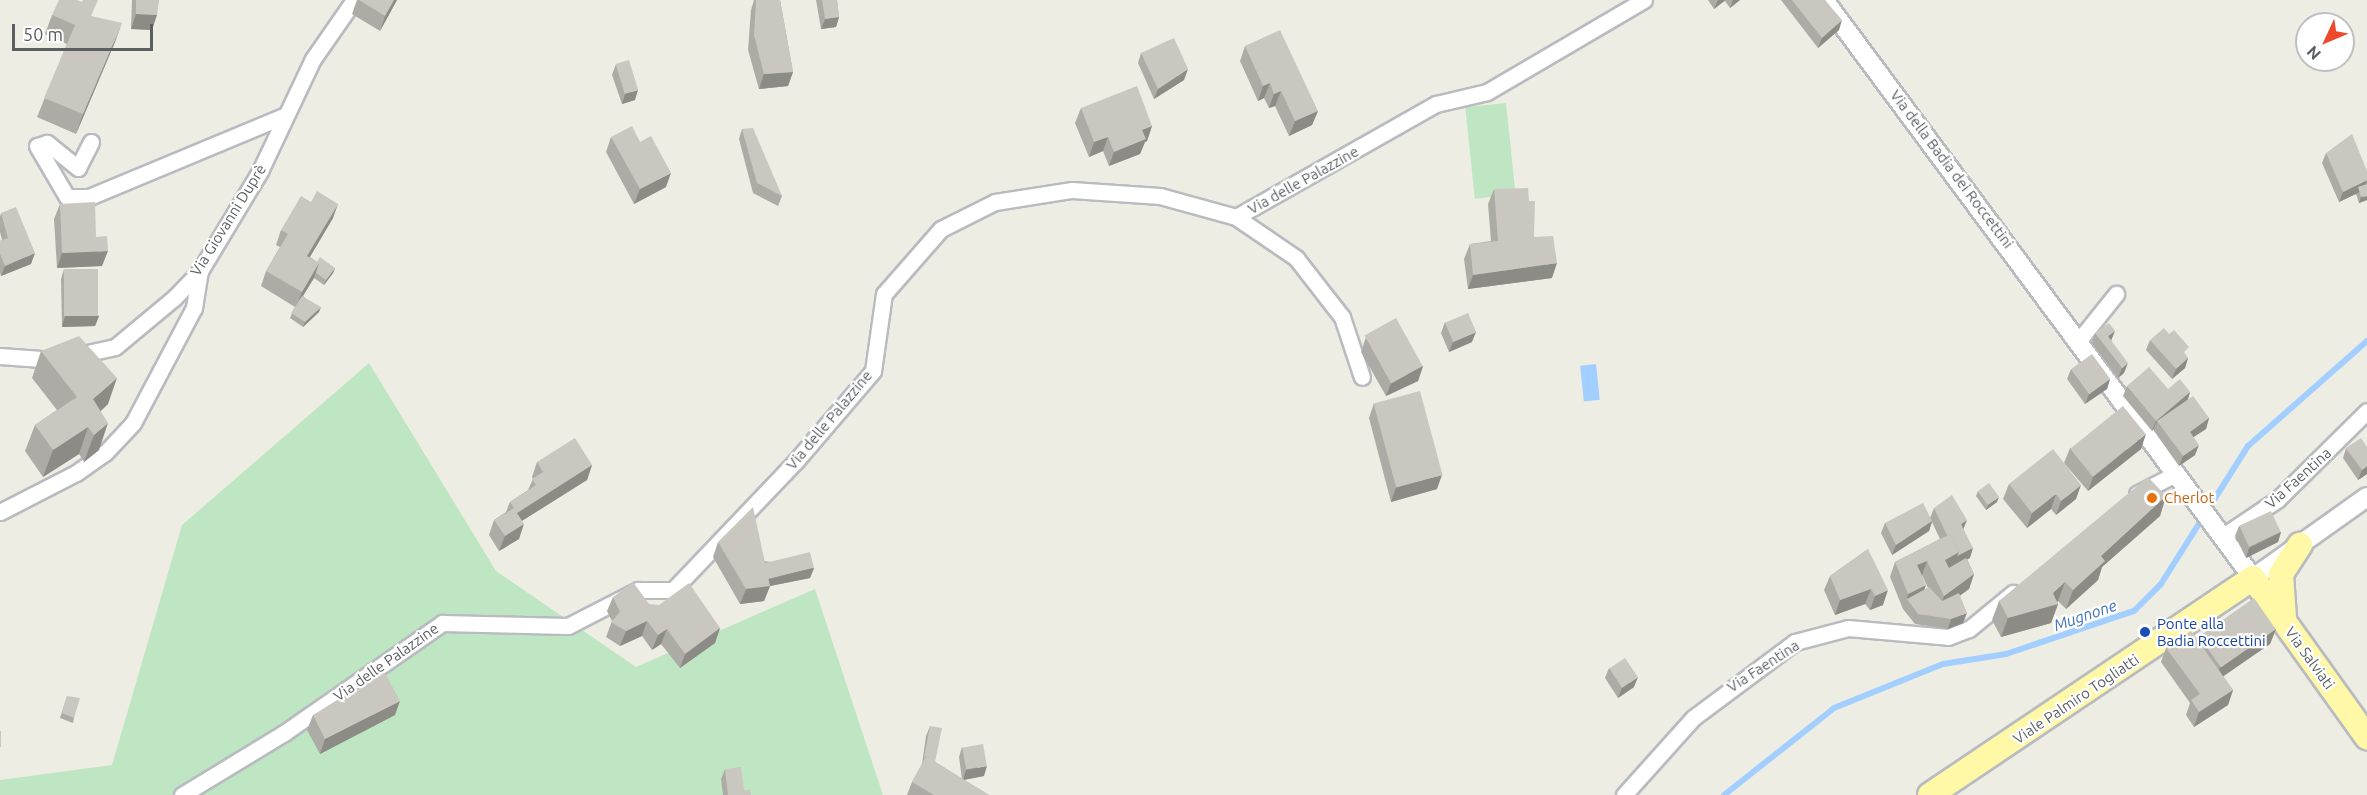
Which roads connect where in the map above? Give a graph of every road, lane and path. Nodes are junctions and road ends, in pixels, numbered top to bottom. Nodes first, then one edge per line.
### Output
1 (354, 0) edge
2 (1644, 0) edge
3 (1824, 0) edge
4 (286, 115) junction
5 (91, 142) dead end
6 (1236, 217) junction
7 (200, 272) junction
8 (2116, 294) dead end
9 (2080, 339) junction
10 (0, 356) edge
11 (1362, 377) dead end
12 (2367, 411) edge
13 (2179, 476) junction
14 (2367, 497) edge
15 (2127, 501) edge
16 (0, 512) edge
17 (2221, 533) junction
18 (2300, 545) junction
19 (2253, 578) junction
20 (2031, 579) edge
21 (2287, 626) junction
22 (2367, 737) edge
23 (182, 795) edge
24 (1624, 795) edge
25 (1930, 795) edge

1 - 4 street, Via Giovanni Duprè
2 - 6 street, Via delle Palazzine
3 - 9 street, Via della Badia dei Roccettini
4 - 5 street
4 - 7 street, Via Giovanni Duprè
6 - 11 street
6 - 23 street, Via delle Palazzine
7 - 10 street, Via Giovanni Duprè
7 - 16 street
8 - 9 street
9 - 13 street, Via della Badia dei Roccettini
12 - 17 street, Via Faentina
13 - 15 street
13 - 17 street, Via della Badia dei Roccettini
14 - 18 street, Viale Palmiro Togliatti
17 - 19 street
18 - 19 street, Viale Palmiro Togliatti
18 - 21 main road
19 - 21 main road, Via Salviati
19 - 25 main road, Viale Palmiro Togliatti
20 - 24 street, Via Faentina
21 - 22 main road, Via Salviati

